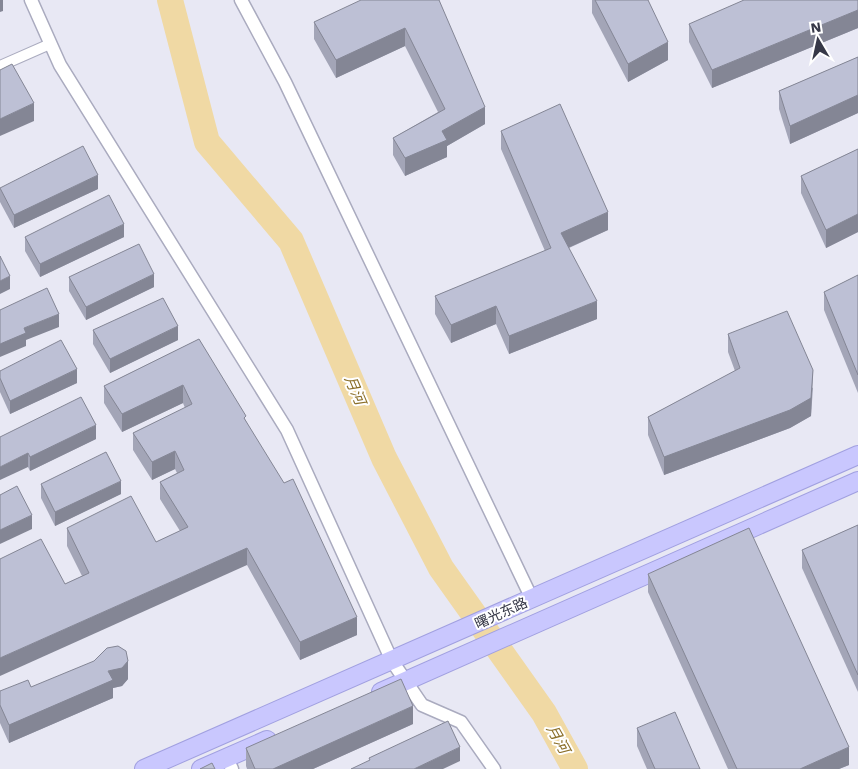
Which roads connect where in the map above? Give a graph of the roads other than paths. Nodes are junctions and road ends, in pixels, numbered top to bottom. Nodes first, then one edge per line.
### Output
1 (31, 0) edge
2 (241, 0) edge
3 (50, 44) junction
4 (0, 66) edge
5 (858, 455) edge
6 (858, 480) edge
7 (532, 599) junction
8 (392, 661) junction
9 (406, 681) junction
10 (362, 700) edge
11 (281, 735) edge
12 (230, 763) edge
13 (489, 768) edge
14 (144, 769) edge
15 (201, 769) edge

1 - 3 street
2 - 7 street
3 - 4 street
3 - 8 street
5 - 7 main road, 曙光东路
6 - 9 main road, 曙光东路
7 - 8 main road, 曙光东路
8 - 9 street
8 - 14 main road, 曙光东路
9 - 10 main road, 曙光东路
9 - 13 street
11 - 12 main road
12 - 15 main road

